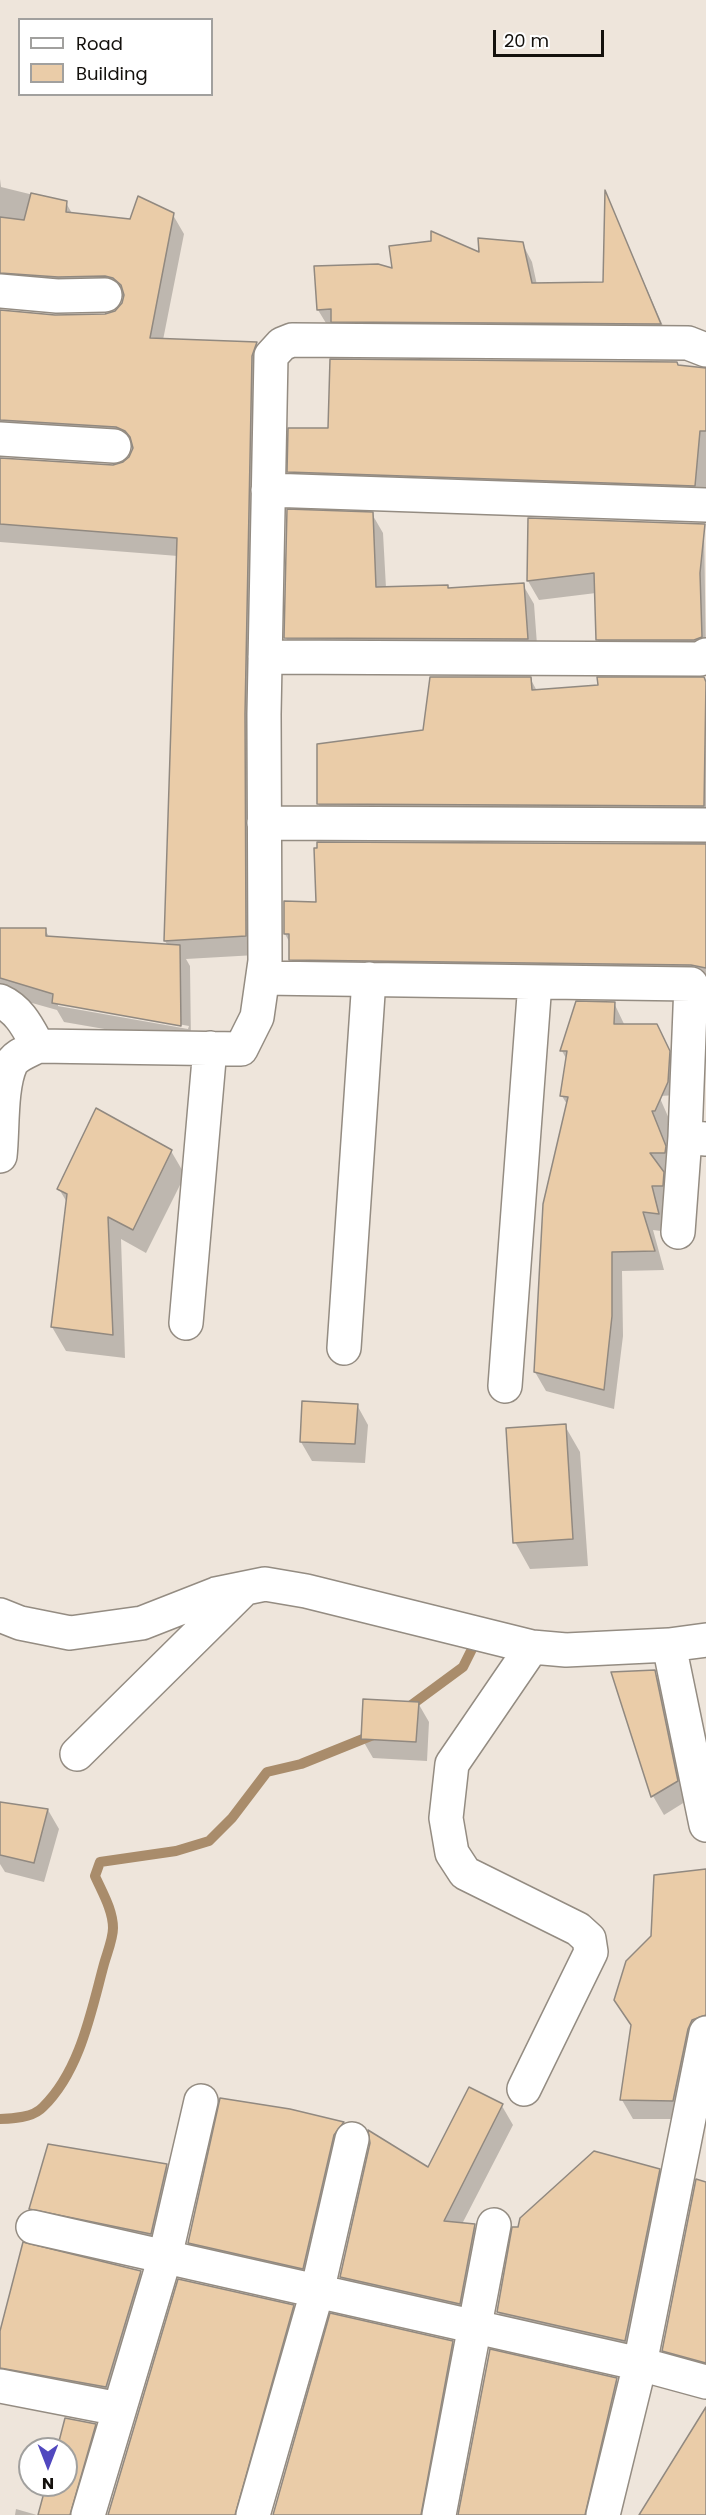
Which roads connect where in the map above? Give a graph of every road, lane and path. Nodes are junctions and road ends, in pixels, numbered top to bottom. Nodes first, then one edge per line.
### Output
1 (0, 291) edge
2 (105, 296) dead end
3 (706, 350) edge
4 (0, 439) edge
5 (114, 446) dead end
6 (268, 490) junction
7 (706, 505) edge
8 (706, 655) edge
9 (265, 657) junction
10 (264, 823) junction
11 (706, 825) edge
12 (263, 978) junction
13 (369, 979) junction
14 (535, 982) junction
15 (699, 984) edge
16 (0, 1001) edge
17 (38, 1046) junction
18 (210, 1048) junction
19 (696, 1138) edge
20 (0, 1149) edge
21 (0, 1156) edge
22 (678, 1232) dead end
23 (186, 1323) dead end
24 (344, 1348) dead end
25 (505, 1386) dead end
26 (245, 1588) junction
27 (0, 1615) edge
28 (706, 1640) edge
29 (669, 1645) junction
30 (532, 1647) junction
31 (77, 1755) dead end
32 (706, 1825) edge
33 (706, 2033) edge
34 (524, 2089) dead end
35 (700, 2095) edge
36 (201, 2101) dead end
37 (352, 2139) dead end
38 (494, 2225) dead end
39 (33, 2227) dead end
40 (165, 2257) junction
41 (317, 2292) junction
42 (477, 2327) junction
43 (640, 2364) junction
44 (706, 2382) edge
45 (0, 2386) edge
46 (119, 2409) junction
47 (88, 2515) edge
48 (253, 2515) edge
49 (439, 2515) edge
50 (603, 2515) edge

1 - 2 street
3 - 6 street
4 - 5 street
6 - 7 street
6 - 9 street
8 - 9 street
9 - 10 street
10 - 11 street
10 - 12 street
12 - 13 street
12 - 18 street
13 - 14 street
13 - 24 street
14 - 15 street
14 - 25 street
15 - 19 street
16 - 17 street
17 - 18 street
17 - 20 street
18 - 23 street
19 - 22 street
20 - 21 street
26 - 27 street
26 - 30 street
26 - 31 street
28 - 29 street
29 - 30 street
29 - 32 street
30 - 34 street
33 - 35 street
35 - 43 street
36 - 40 street
37 - 41 street
38 - 42 street
39 - 40 street
40 - 41 street
40 - 46 street
41 - 42 street
41 - 48 street
42 - 43 street
42 - 49 street
43 - 44 street
43 - 50 street
45 - 46 street
46 - 47 street

